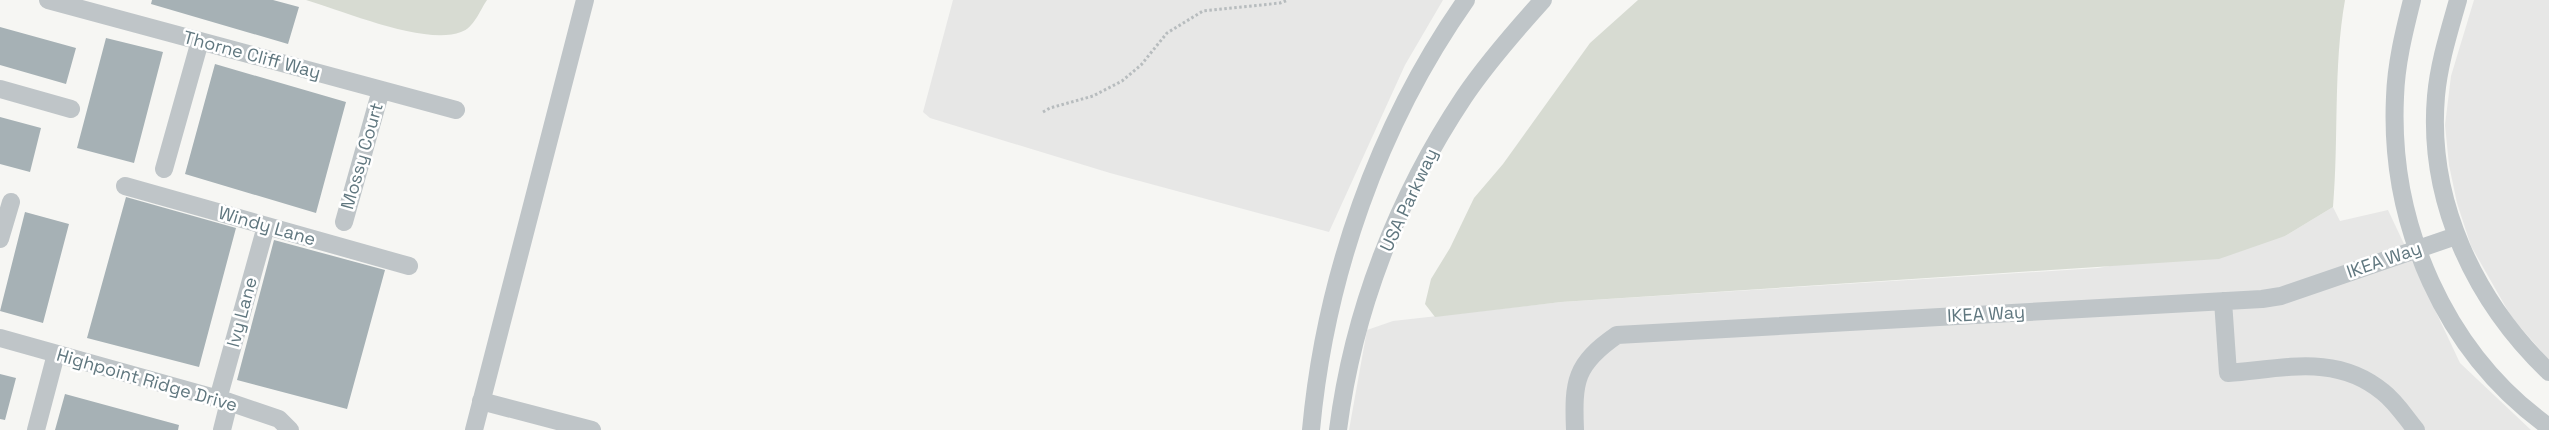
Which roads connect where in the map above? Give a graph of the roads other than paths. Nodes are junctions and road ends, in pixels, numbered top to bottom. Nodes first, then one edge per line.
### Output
1 (48, 0) edge
2 (585, 0) edge
3 (1466, 0) edge
4 (1542, 0) edge
5 (2412, 0) edge
6 (2458, 0) edge
7 (200, 41) junction
8 (0, 89) edge
9 (381, 90) junction
10 (71, 109) dead end
11 (456, 110) dead end
12 (164, 169) dead end
13 (125, 186) dead end
14 (11, 202) dead end
15 (344, 222) dead end
16 (266, 226) junction
17 (2456, 236) junction
18 (0, 239) edge
19 (2416, 248) junction
20 (409, 266) dead end
21 (2223, 301) junction
22 (0, 338) edge
23 (56, 354) junction
24 (2549, 372) edge
25 (224, 400) junction
26 (481, 401) junction
27 (2549, 427) edge
28 (36, 430) edge
29 (222, 430) edge
30 (290, 430) edge
31 (474, 430) edge
32 (592, 430) edge
33 (1311, 430) edge
34 (1338, 430) edge
35 (1575, 430) edge
36 (2416, 430) edge

1 - 7 street, Thorne Cliff Way
2 - 26 street
3 - 33 street
4 - 34 street, USA Parkway
5 - 19 street
6 - 17 street
7 - 9 street, Thorne Cliff Way
7 - 12 street
8 - 10 street
9 - 11 street, Thorne Cliff Way
9 - 15 street, Mossy Court
13 - 16 street, Windy Lane
14 - 18 street
16 - 20 street, Windy Lane
16 - 25 street, Ivy Lane
17 - 19 street, IKEA Way
17 - 24 street
19 - 21 street, IKEA Way
19 - 27 street
21 - 35 street, IKEA Way
21 - 36 street
22 - 23 street, Highpoint Ridge Drive
23 - 25 street, Highpoint Ridge Drive
23 - 28 street
25 - 29 street, Ivy Lane
25 - 30 street, Highpoint Ridge Drive
26 - 31 street
26 - 32 street

